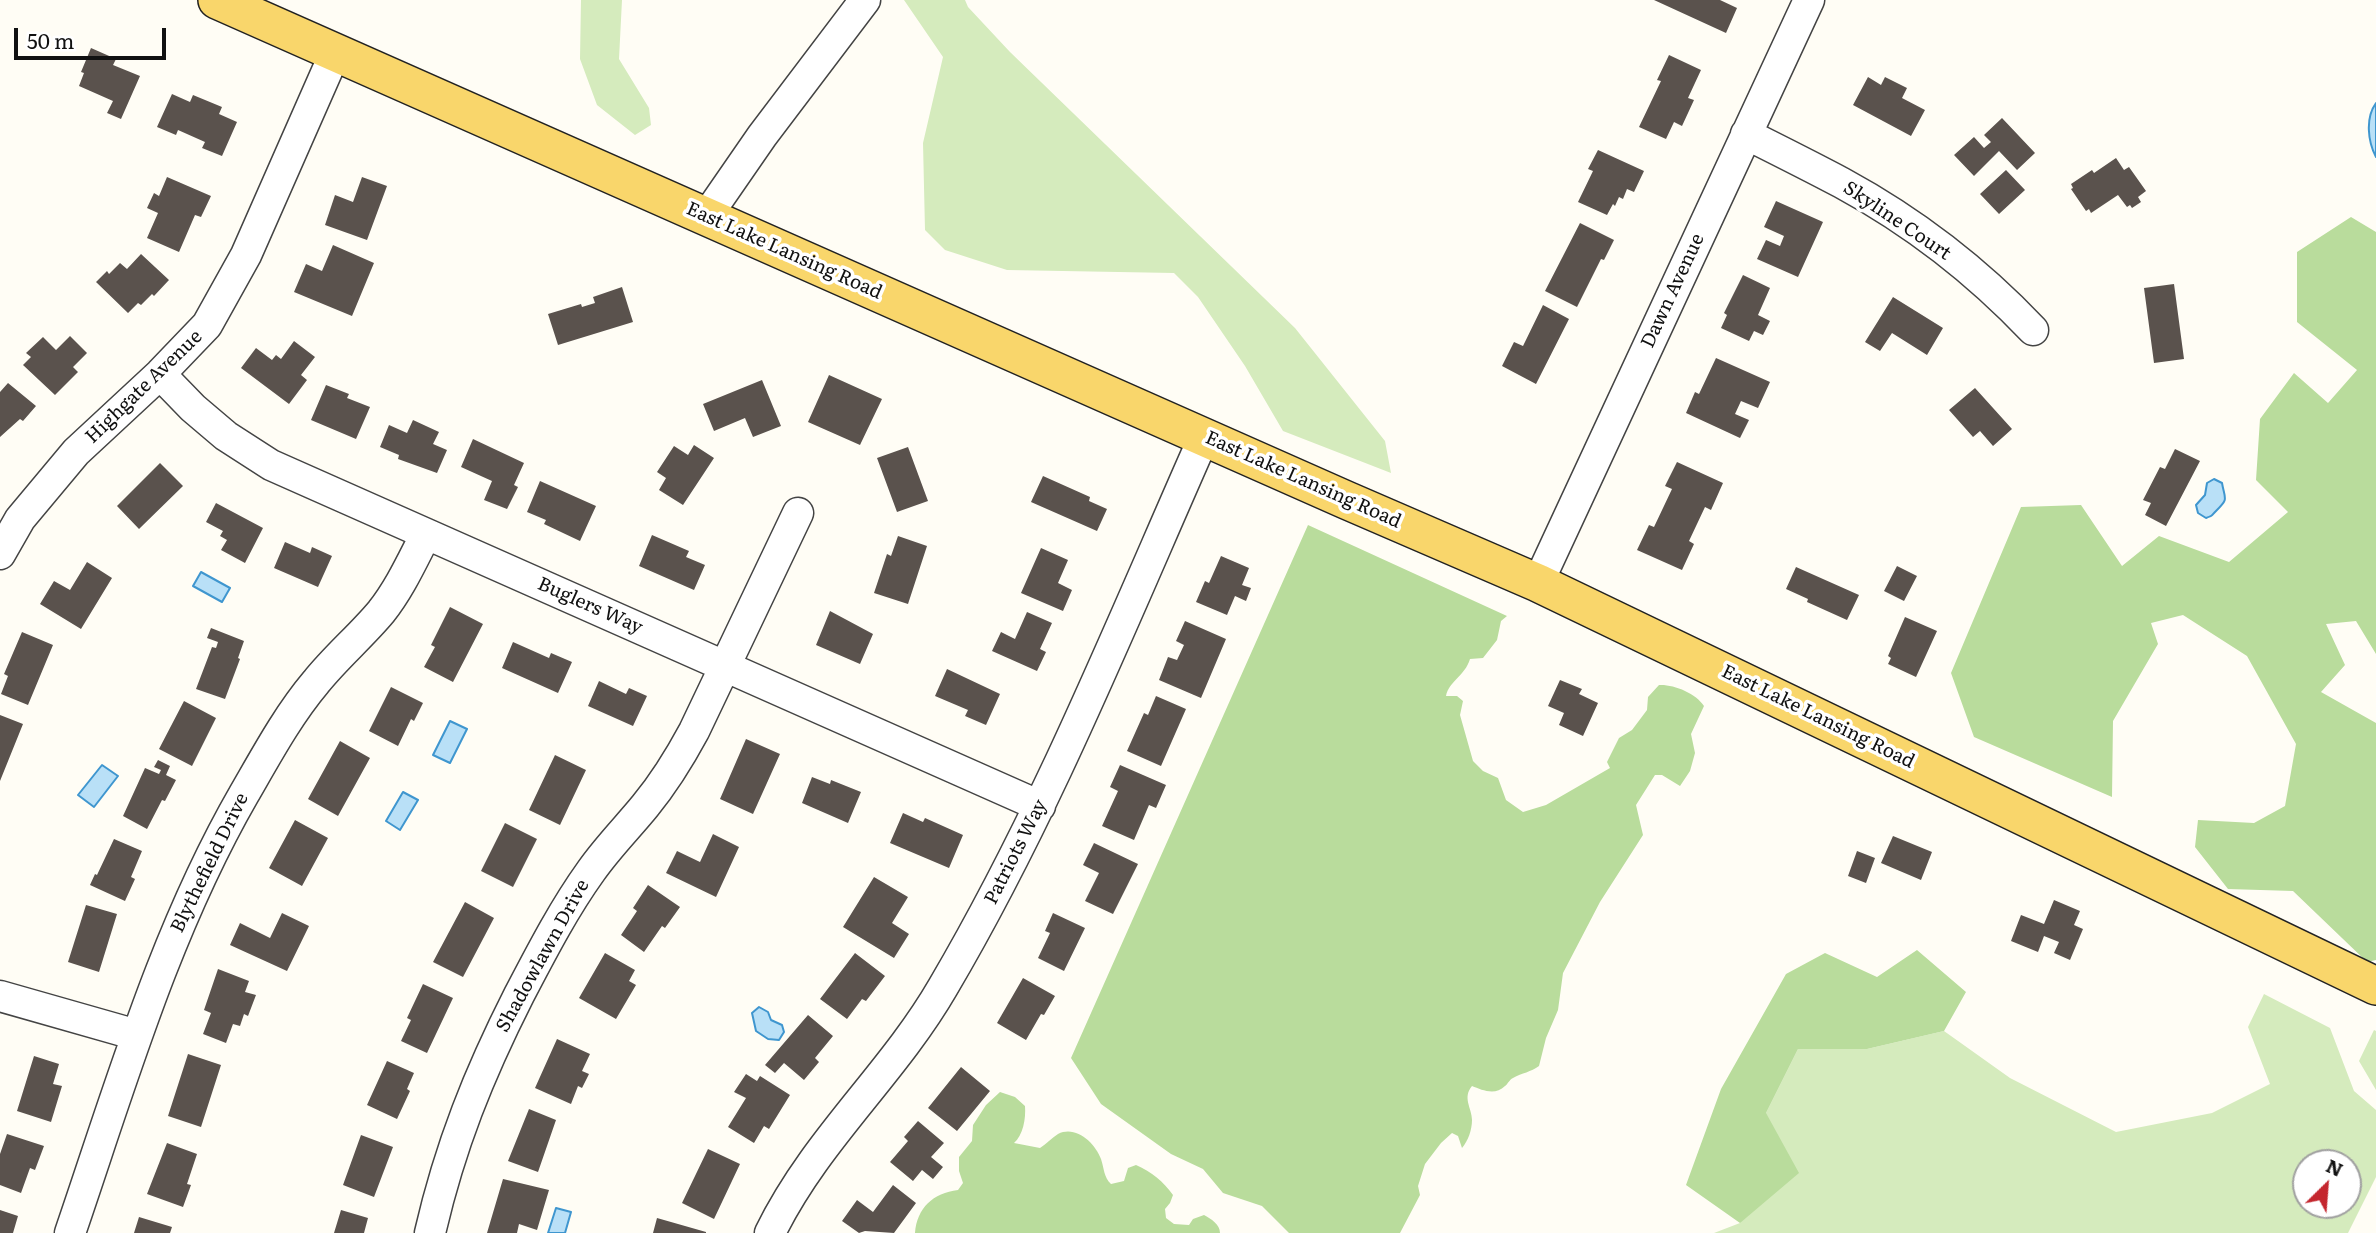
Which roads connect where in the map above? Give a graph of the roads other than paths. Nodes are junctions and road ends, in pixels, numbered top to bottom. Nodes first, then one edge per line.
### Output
1 (217, 0) edge
2 (865, 0) edge
3 (1809, 0) edge
4 (335, 53) junction
5 (1746, 134) junction
6 (706, 216) junction
7 (2033, 330) dead end
8 (160, 374) junction
9 (1204, 437) junction
10 (798, 513) dead end
11 (426, 534) junction
12 (0, 554) edge
13 (1538, 583) junction
14 (725, 666) junction
15 (1040, 806) junction
16 (2376, 986) edge
17 (0, 996) edge
18 (137, 1035) junction
19 (70, 1233) edge
20 (430, 1233) edge
21 (770, 1233) edge

1 - 4 main road, East Lake Lansing Road
2 - 6 street
3 - 5 street, Dawn Avenue
4 - 6 main road, East Lake Lansing Road
4 - 8 street, Highgate Avenue
5 - 7 street, Skyline Court
5 - 13 street, Dawn Avenue
6 - 9 main road, East Lake Lansing Road
8 - 11 street, Buglers Way
8 - 12 street, Highgate Avenue
9 - 13 main road, East Lake Lansing Road
9 - 15 street, Patriots Way
10 - 14 street, Shadowlawn Drive
11 - 14 street, Buglers Way
11 - 18 street, Blythefield Drive
13 - 16 main road, East Lake Lansing Road
14 - 15 street, Buglers Way
14 - 20 street, Shadowlawn Drive
15 - 21 street, Patriots Way
17 - 18 street
18 - 19 street, Blythefield Drive

